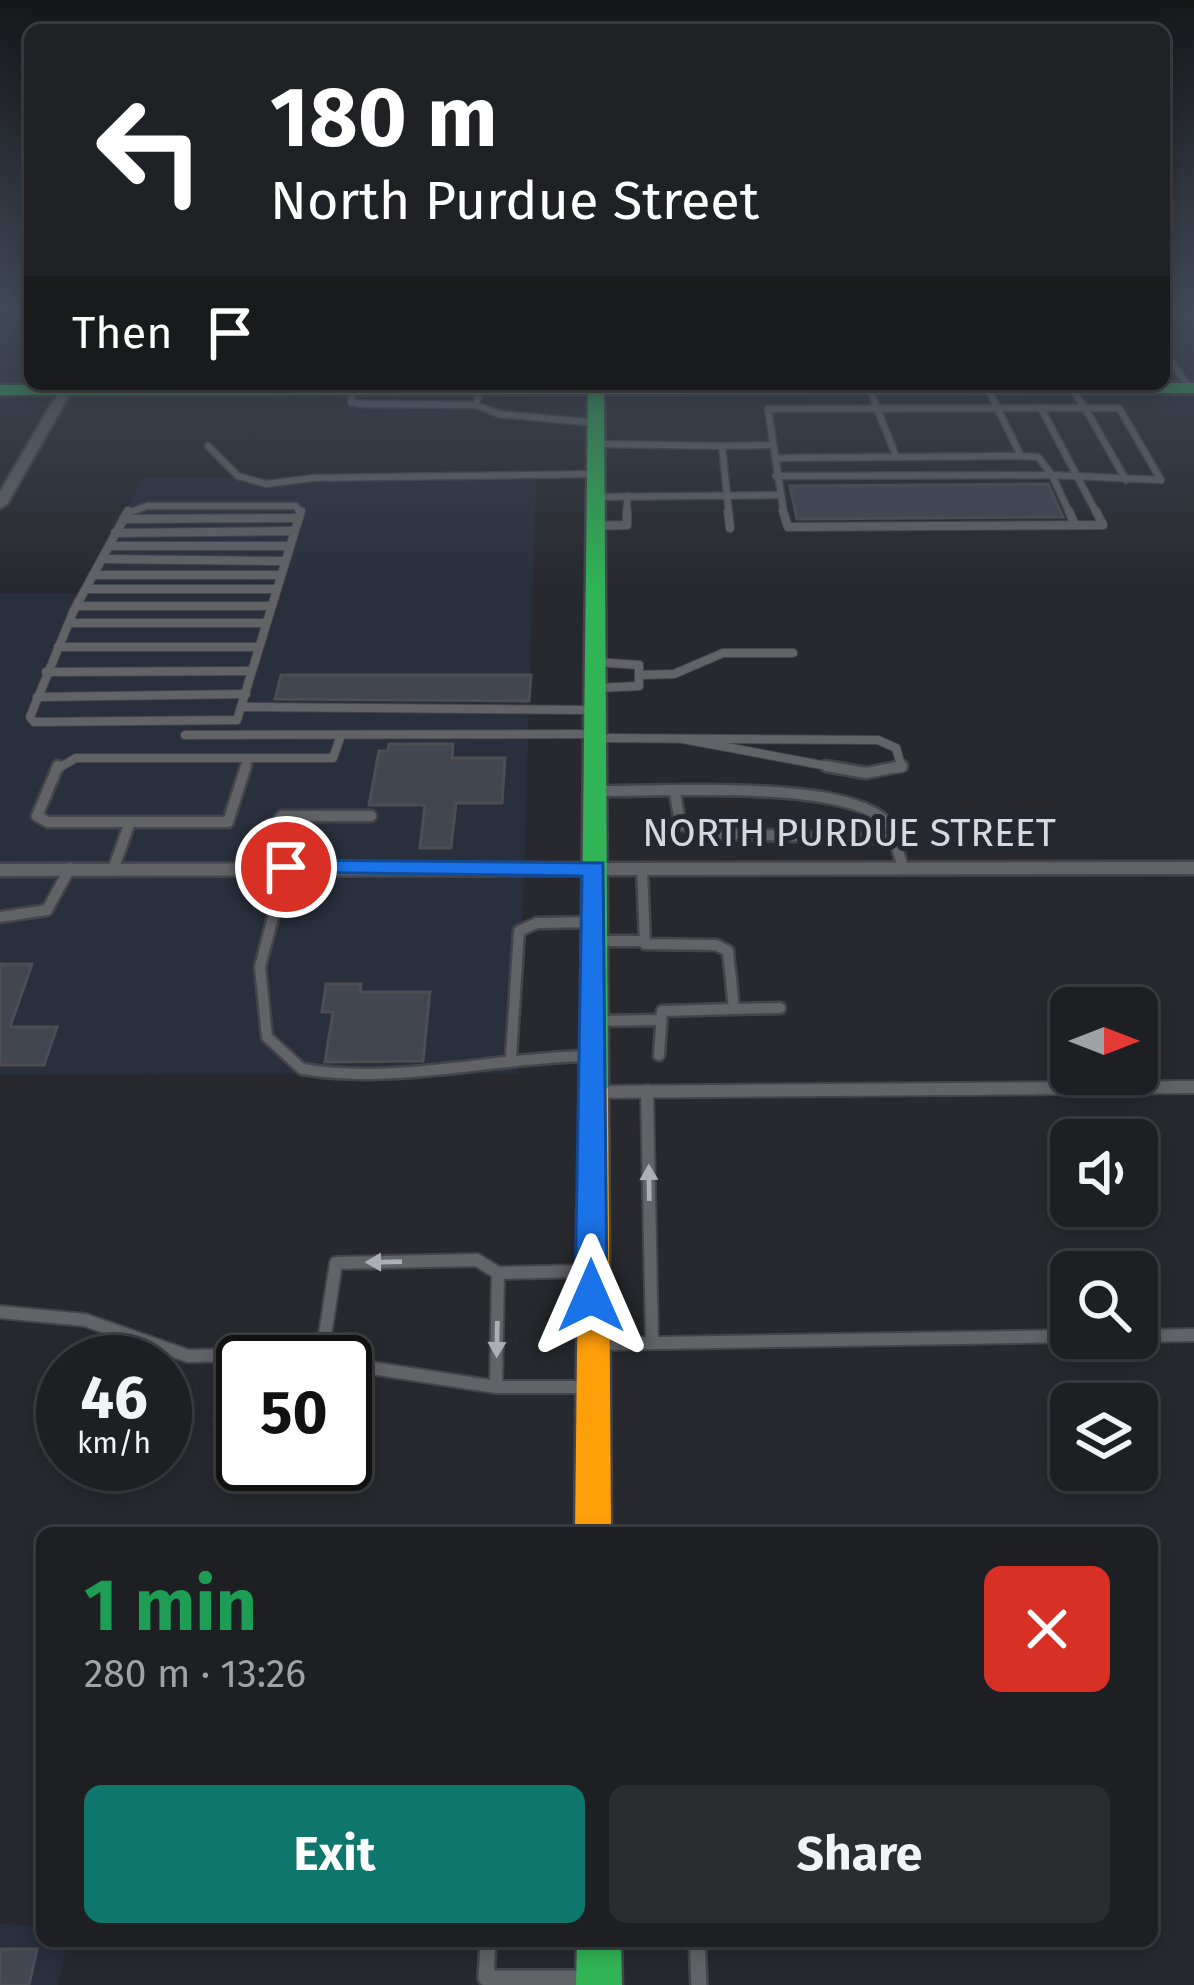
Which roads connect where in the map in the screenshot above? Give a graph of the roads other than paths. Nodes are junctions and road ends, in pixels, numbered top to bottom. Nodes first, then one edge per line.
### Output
1 (60, 403) edge
2 (482, 403) edge
3 (596, 403) edge
4 (768, 403) edge
5 (886, 403) edge
6 (978, 403) edge
7 (1017, 403) edge
8 (1056, 403) edge
9 (1092, 403) edge
10 (1108, 403) edge
11 (1041, 408) junction
12 (596, 434) junction
13 (773, 445) junction
14 (208, 446) dead end
15 (722, 446) junction
16 (896, 456) junction
17 (1021, 456) junction
18 (775, 458) junction
19 (776, 476) junction
20 (1052, 476) junction
21 (1077, 478) junction
22 (1126, 480) junction
23 (596, 485) junction
24 (724, 495) junction
25 (777, 495) junction
26 (627, 496) junction
27 (0, 504) edge
28 (1075, 525) junction
29 (596, 526) junction
30 (730, 529) dead end
31 (294, 531) junction
32 (115, 533) junction
33 (109, 546) junction
34 (289, 547) junction
35 (102, 559) junction
36 (285, 561) junction
37 (93, 575) junction
38 (281, 575) junction
39 (87, 589) junction
40 (277, 589) junction
41 (78, 605) junction
42 (271, 605) junction
43 (70, 623) junction
44 (265, 623) junction
45 (58, 647) junction
46 (257, 647) junction
47 (793, 653) dead end
48 (251, 671) junction
49 (46, 672) junction
50 (639, 675) junction
51 (246, 694) junction
52 (37, 697) junction
53 (595, 706) junction
54 (243, 707) junction
55 (185, 735) dead end
56 (341, 735) junction
57 (683, 739) junction
58 (248, 758) junction
59 (594, 791) junction
60 (675, 793) junction
61 (371, 816) dead end
62 (130, 822) junction
63 (896, 839) junction
64 (114, 867) junction
65 (255, 867) junction
66 (286, 867) junction
67 (70, 868) junction
68 (594, 868) junction
69 (642, 868) junction
70 (903, 868) junction
71 (1194, 868) edge
72 (0, 870) edge
73 (0, 917) edge
74 (594, 932) junction
75 (644, 941) junction
76 (781, 1008) dead end
77 (734, 1009) junction
78 (658, 1020) junction
79 (593, 1021) junction
80 (659, 1054) dead end
81 (593, 1056) junction
82 (512, 1057) junction
83 (1194, 1088) edge
84 (647, 1091) junction
85 (592, 1092) junction
86 (591, 1271) junction
87 (498, 1274) junction
88 (0, 1312) edge
89 (328, 1335) edge
90 (1194, 1335) edge
91 (1050, 1336) edge
92 (1158, 1336) edge
93 (652, 1342) junction
94 (591, 1344) junction
95 (216, 1355) edge
96 (372, 1368) edge
97 (496, 1387) junction
98 (591, 1387) junction
99 (593, 1527) edge
100 (488, 1947) edge
101 (599, 1947) edge
102 (698, 1947) edge
103 (599, 1982) edge
104 (699, 1985) edge

1 - 27 street
2 - 12 lane
3 - 12 main road
4 - 13 lane
5 - 16 lane
6 - 17 lane
7 - 11 lane
8 - 11 lane
9 - 22 lane
10 - 22 lane
11 - 21 lane
12 - 15 lane
12 - 23 main road
13 - 15 lane
13 - 18 lane
14 - 23 lane
15 - 24 lane
16 - 17 lane
16 - 18 lane
17 - 20 lane
18 - 19 lane
19 - 20 lane
19 - 25 lane
20 - 21 lane
20 - 28 lane
21 - 22 lane
21 - 28 lane
23 - 26 lane
23 - 29 main road
24 - 25 lane
24 - 26 lane
24 - 30 lane
25 - 28 lane
26 - 29 lane
29 - 53 main road
31 - 32 lane
31 - 32 lane
31 - 34 lane
32 - 33 lane
33 - 34 lane
33 - 35 lane
34 - 36 lane
35 - 36 lane
35 - 37 lane
36 - 38 lane
37 - 38 lane
37 - 39 lane
38 - 40 lane
39 - 40 lane
39 - 41 lane
40 - 42 lane
41 - 42 lane
41 - 43 lane
42 - 44 lane
43 - 44 lane
43 - 45 lane
44 - 46 lane
45 - 46 lane
45 - 49 lane
46 - 48 lane
47 - 50 lane
48 - 49 lane
48 - 51 lane
49 - 52 lane
50 - 53 lane
50 - 53 lane
51 - 52 lane
51 - 54 lane
52 - 54 lane
53 - 54 lane
53 - 56 lane
53 - 57 lane
53 - 59 main road
55 - 56 lane
56 - 58 lane
57 - 57 lane
58 - 62 lane
58 - 62 lane
59 - 60 lane
59 - 68 main road
60 - 63 lane
60 - 63 lane
61 - 65 lane
62 - 64 lane
63 - 70 lane
64 - 65 street, NORTH PURDUE STREET
64 - 67 street, NORTH PURDUE STREET
65 - 66 street, NORTH PURDUE STREET
66 - 68 street, NORTH PURDUE STREET
66 - 82 lane
67 - 72 street, NORTH PURDUE STREET
67 - 73 lane
68 - 69 street, NORTH PURDUE STREET
68 - 74 main road
69 - 70 street, NORTH PURDUE STREET
69 - 75 lane
70 - 71 street, NORTH PURDUE STREET
74 - 75 lane
74 - 79 main road
74 - 82 lane
75 - 77 lane
76 - 77 lane
77 - 78 lane
78 - 79 lane
78 - 80 lane
79 - 81 main road
81 - 82 lane
81 - 85 main road
83 - 84 lane
84 - 85 lane
93 -> 84 lane
85 - 86 main road
86 - 87 lane
86 - 94 main road
87 -> 89 lane
87 -> 97 lane
88 - 95 lane
90 - 92 lane
91 - 93 lane
93 - 94 lane
94 - 98 main road
96 - 97 lane
97 - 98 lane
98 - 99 main road
100 - 103 lane
101 - 103 main road
102 - 104 lane

